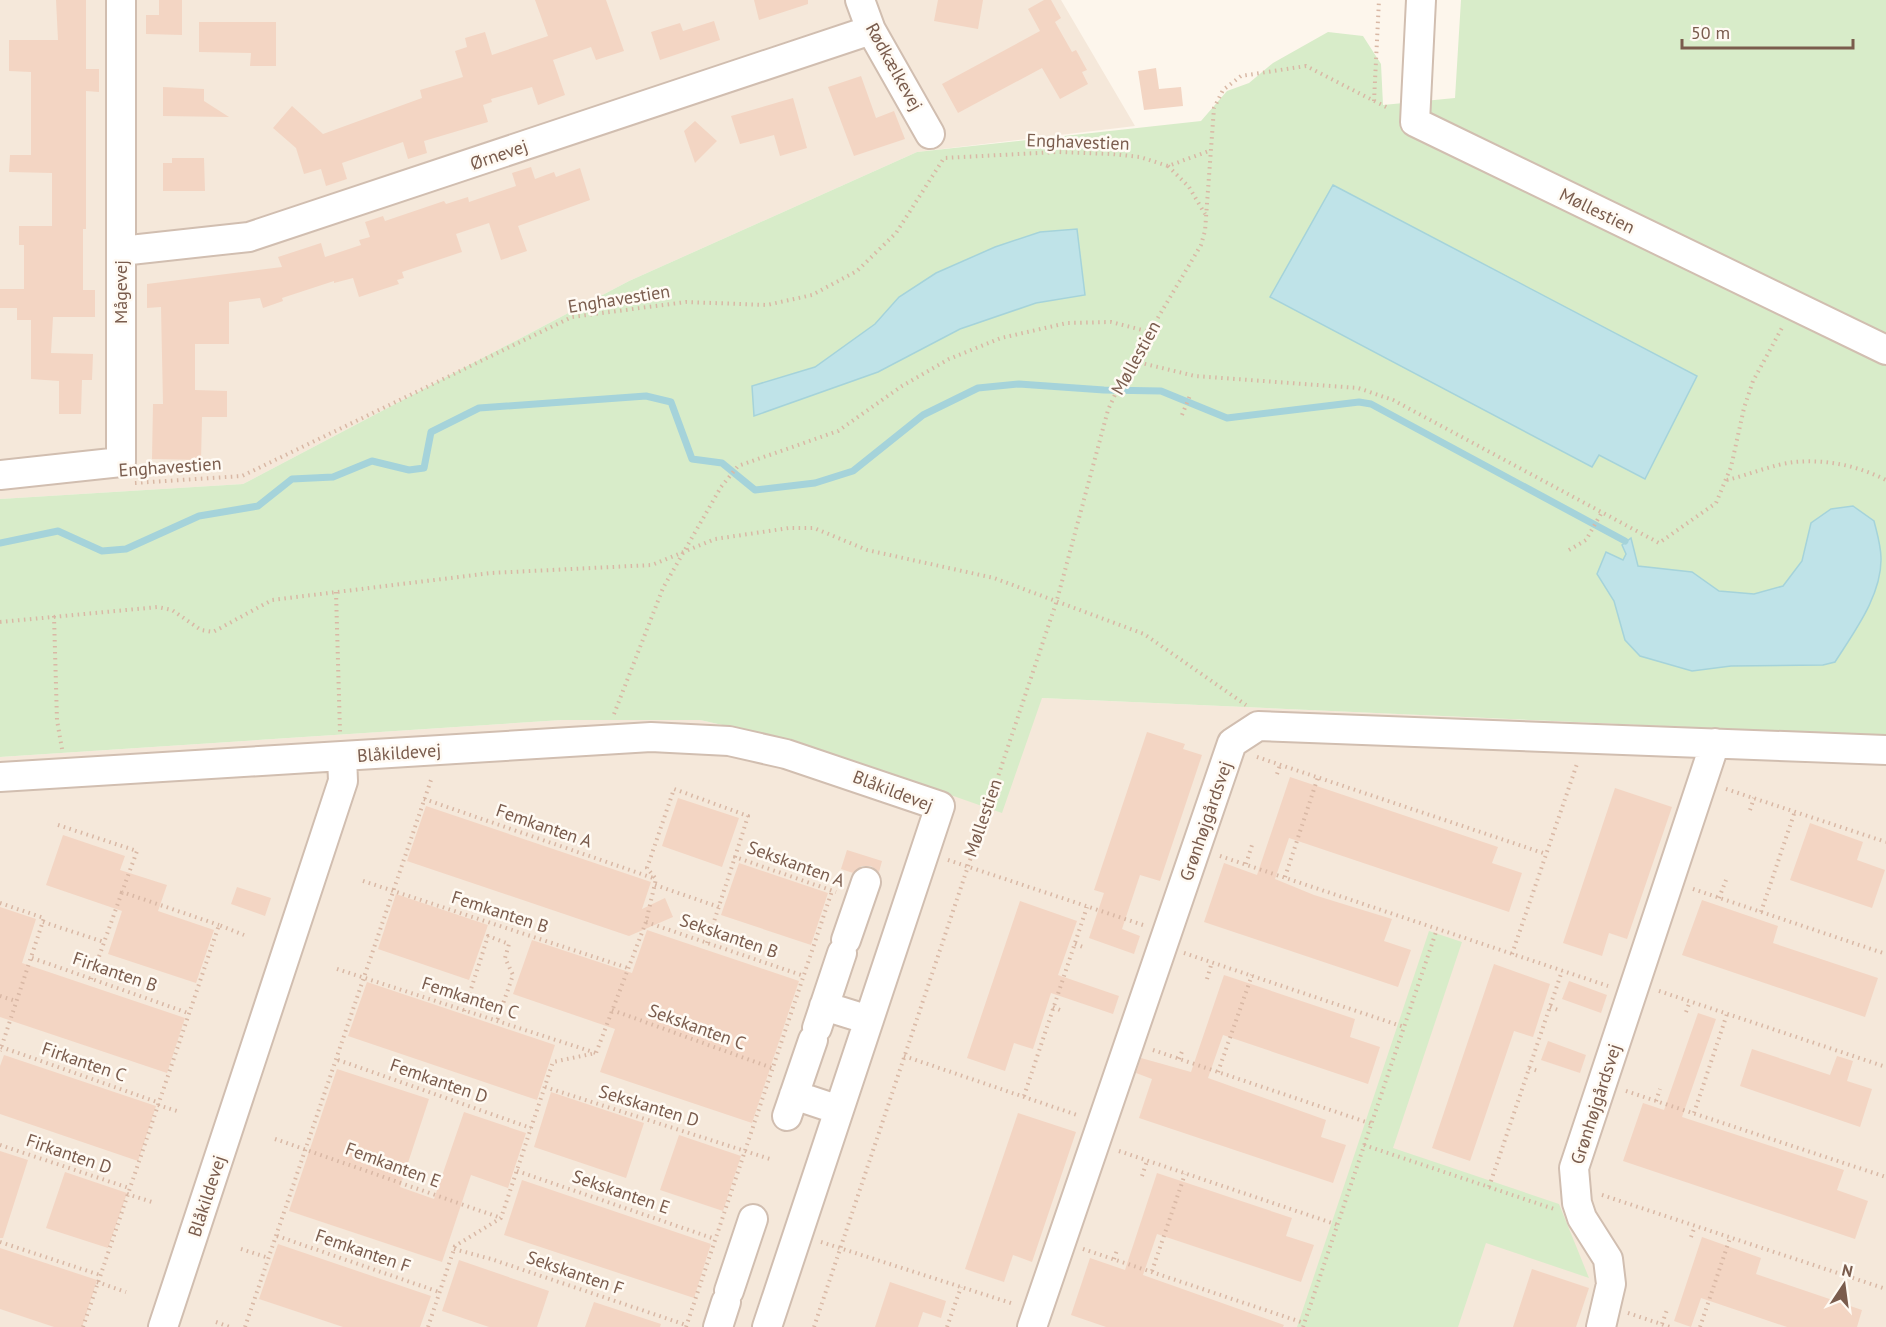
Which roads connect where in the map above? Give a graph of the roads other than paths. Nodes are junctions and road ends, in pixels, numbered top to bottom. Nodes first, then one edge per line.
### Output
1 (121, 0) edge
2 (860, 0) edge
3 (1421, 0) edge
4 (871, 30) junction
5 (930, 134) dead end
6 (121, 251) junction
7 (1886, 350) edge
8 (0, 475) edge
9 (1715, 743) junction
10 (1886, 750) edge
11 (342, 756) junction
12 (0, 777) edge
13 (898, 932) junction
14 (869, 1020) junction
15 (818, 1025) junction
16 (839, 1110) junction
17 (753, 1219) dead end
18 (782, 1282) junction
19 (728, 1297) edge
20 (1605, 1317) edge
21 (1035, 1319) edge
22 (164, 1327) edge
23 (766, 1327) edge

1 - 6 street, Mågevej
2 - 4 street, Rødkælkevej
3 - 7 street, Møllestien
4 - 5 street, Rødkælkevej
4 - 6 street, Ørnevej
6 - 8 street, Mågevej
9 - 10 street
9 - 20 street, Grønhøjgårdsvej
9 - 21 street, Grønhøjgårdsvej
11 - 12 street, Blåkildevej
11 - 13 street, Blåkildevej
11 - 22 street, Blåkildevej
13 - 14 street, Blåkildevej
13 - 15 street
14 - 15 street
14 - 16 street, Blåkildevej
15 - 16 street
16 - 18 street, Blåkildevej
17 - 19 street
18 - 19 street
18 - 23 street, Blåkildevej

